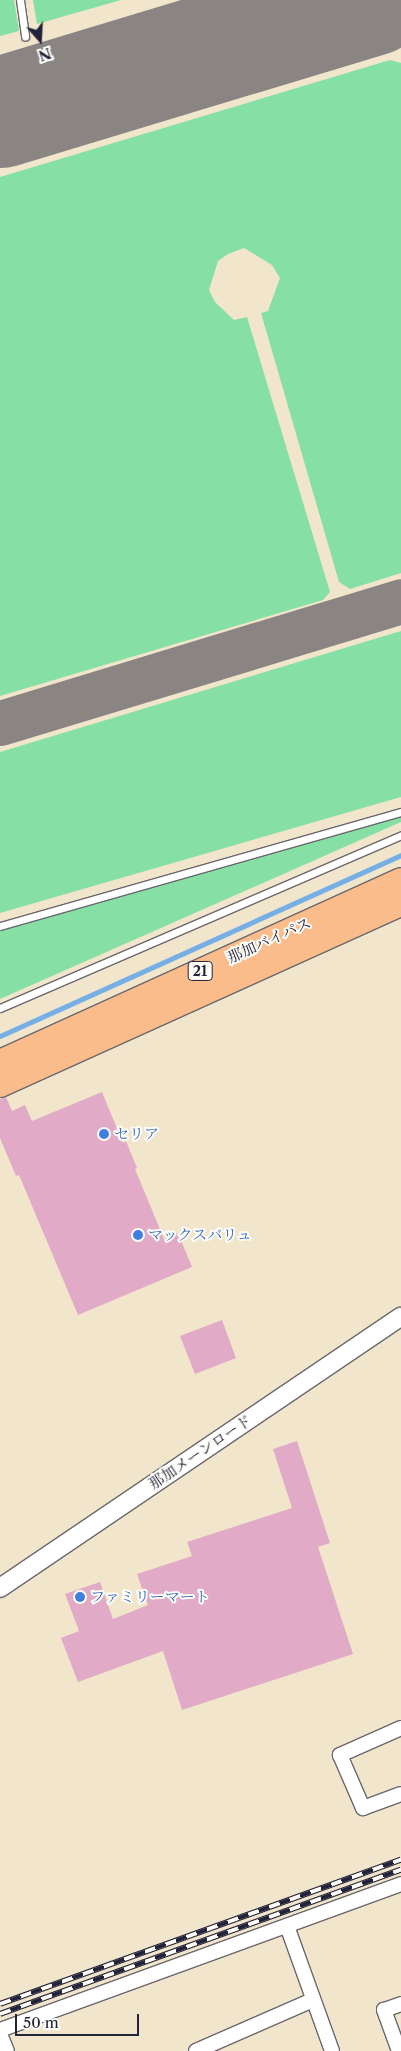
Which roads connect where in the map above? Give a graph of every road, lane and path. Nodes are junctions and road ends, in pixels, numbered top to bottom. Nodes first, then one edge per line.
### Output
1 (20, 0) edge
2 (25, 37) dead end
3 (401, 812) edge
4 (401, 835) edge
5 (401, 880) edge
6 (401, 904) edge
7 (0, 926) edge
8 (0, 1008) edge
9 (0, 1062) edge
10 (0, 1085) edge
11 (401, 1317) edge
12 (0, 1588) edge
13 (401, 1728) edge
14 (401, 1794) edge
15 (401, 1884) edge
16 (287, 1926) junction
17 (313, 2000) junction
18 (401, 2004) edge
19 (0, 2030) edge
20 (0, 2034) edge
21 (7, 2051) edge
22 (196, 2051) edge
23 (332, 2051) edge
24 (399, 2051) edge

1 - 2 lane
3 - 7 lane
4 - 8 lane
5 - 9 highway, 那加バイパス / 21
6 - 10 highway, 那加バイパス / 21
11 - 12 street, 那加メーンロード
13 - 14 street
15 - 16 street
16 - 17 street
16 - 19 street
17 - 22 street
17 - 23 street
18 - 24 street
20 - 21 street

